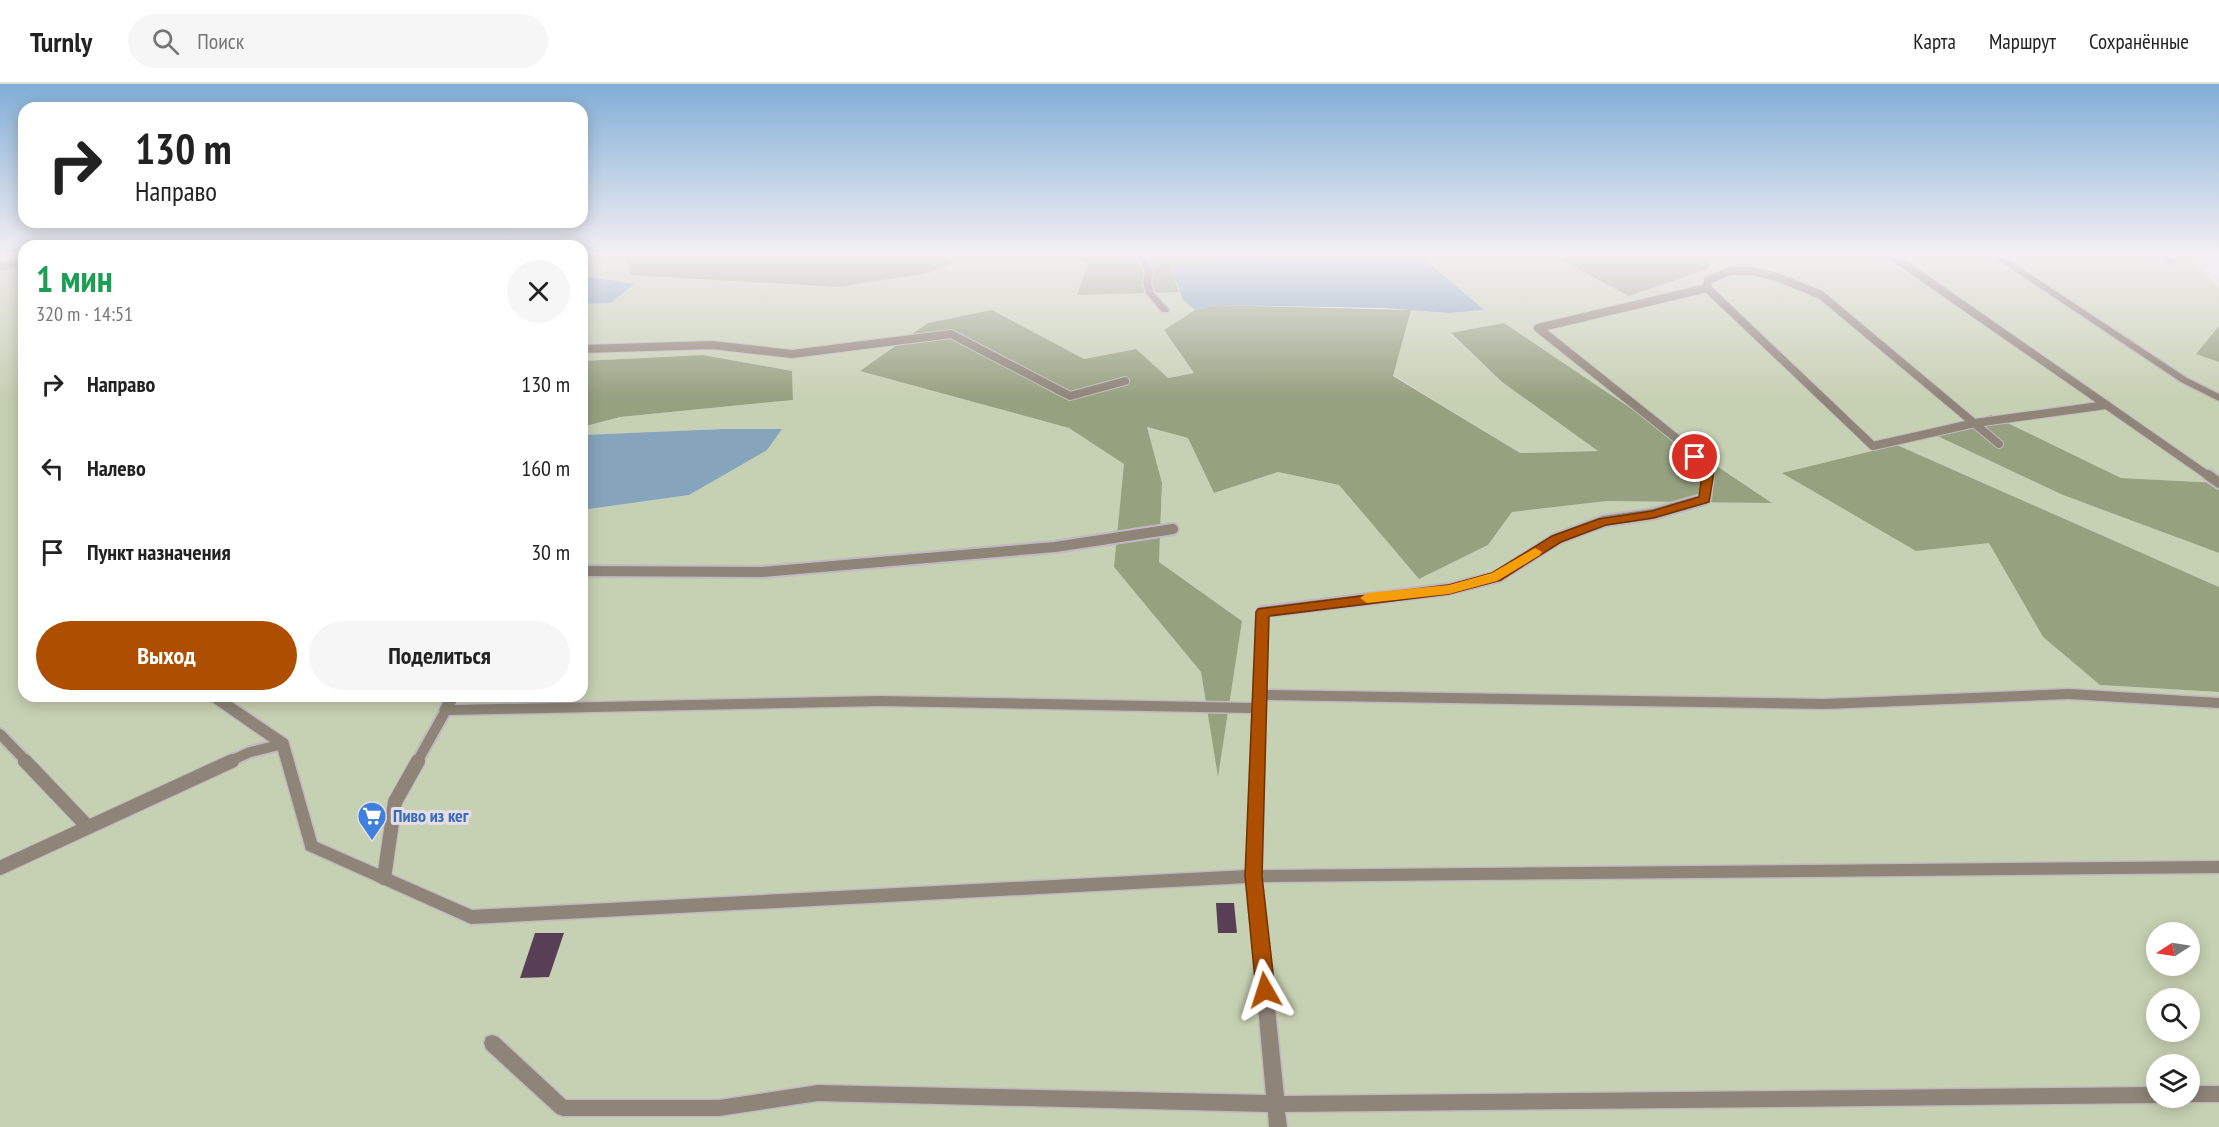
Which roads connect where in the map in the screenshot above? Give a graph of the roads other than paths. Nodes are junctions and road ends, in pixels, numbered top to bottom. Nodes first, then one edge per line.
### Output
1 (1156, 302) edge
2 (1649, 302) edge
3 (1721, 302) edge
4 (1828, 302) edge
5 (1958, 302) edge
6 (2066, 302) edge
7 (1165, 310) dead end
8 (588, 349) edge
9 (1125, 381) dead end
10 (2219, 398) edge
11 (2106, 405) junction
12 (1975, 423) junction
13 (1999, 444) dead end
14 (2219, 483) edge
15 (1173, 530) dead end
16 (588, 571) edge
17 (1262, 612) joint
18 (1259, 701) junction
19 (222, 702) edge
20 (449, 702) edge
21 (2219, 703) edge
22 (446, 710) junction
23 (0, 734) edge
24 (283, 744) junction
25 (88, 827) junction
26 (2219, 867) edge
27 (0, 868) edge
28 (1254, 876) junction
29 (384, 878) junction
30 (492, 1043) dead end
31 (2200, 1094) edge
32 (2219, 1094) edge
33 (2146, 1095) edge
34 (1277, 1104) junction
35 (1278, 1127) edge

1 - 7 street
2 - 17 lane
3 - 12 lane
4 - 12 lane
5 - 11 lane
6 - 10 street
8 - 9 lane
11 - 12 lane
11 - 14 lane
12 - 13 lane
15 - 16 lane
17 - 18 street
18 - 21 street
18 - 22 street
18 - 28 street
19 - 24 street
20 - 22 street
22 - 29 lane
23 - 25 lane
24 - 25 lane
24 - 29 street
25 - 27 lane
26 - 28 street
28 - 29 street
28 - 34 street
30 - 34 street
31 - 32 street
33 - 34 street
34 - 35 street

